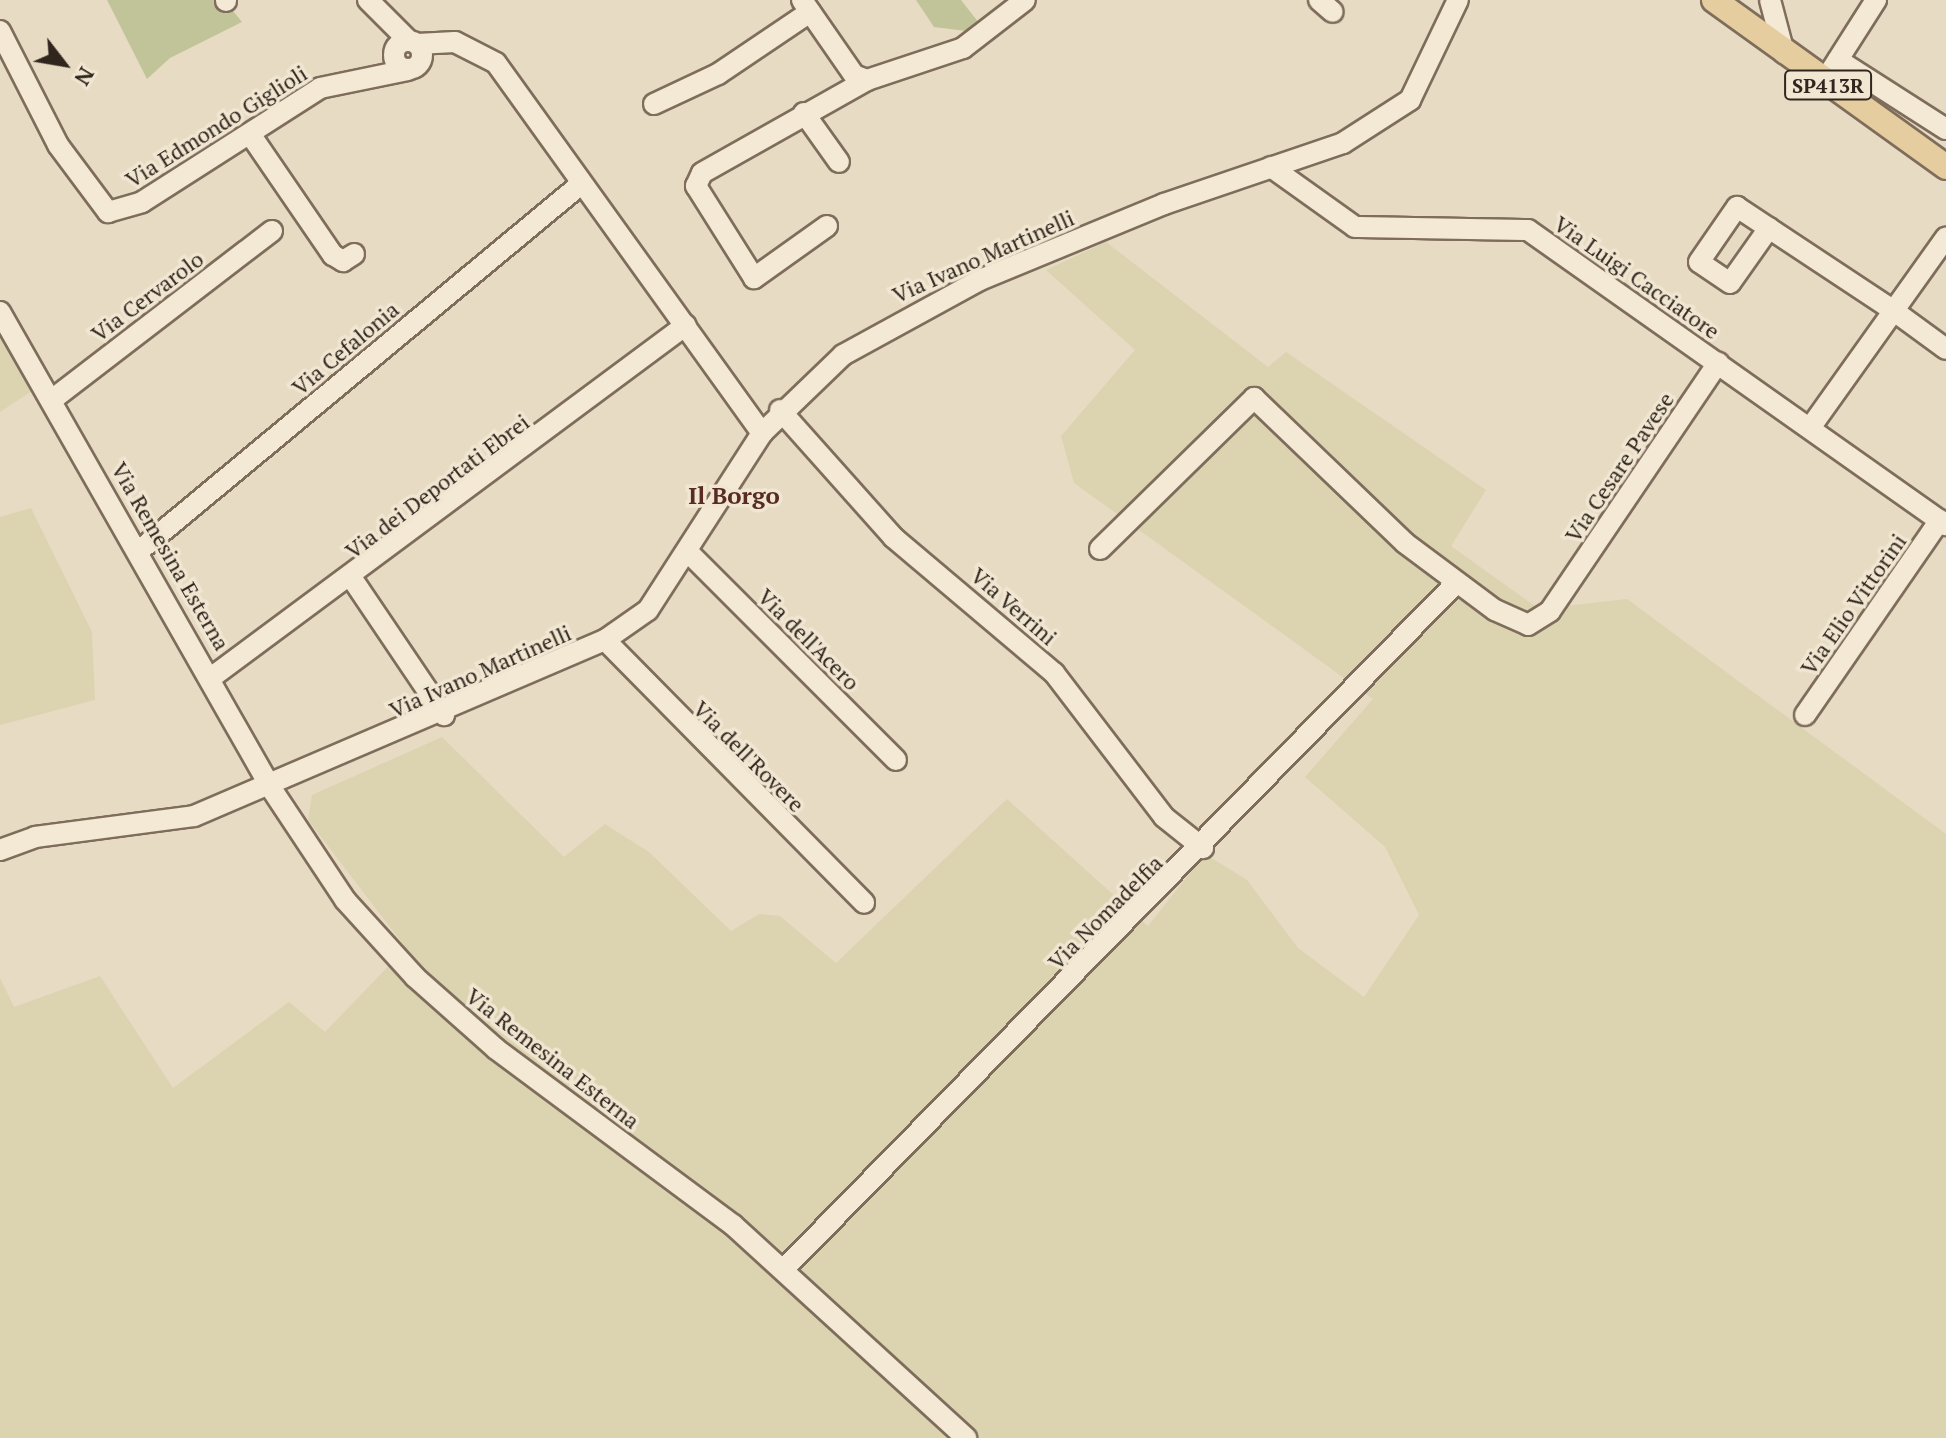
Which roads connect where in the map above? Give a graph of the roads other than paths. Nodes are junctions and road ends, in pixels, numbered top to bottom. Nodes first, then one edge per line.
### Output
1 (368, 0) edge
2 (1025, 0) edge
3 (1458, 0) edge
4 (1760, 0) edge
5 (1770, 0) edge
6 (1876, 0) edge
7 (806, 6) edge
8 (1723, 6) edge
9 (0, 31) edge
10 (407, 55) junction
11 (1786, 56) junction
12 (1838, 60) junction
13 (867, 80) junction
14 (1823, 82) junction
15 (655, 105) dead end
16 (804, 113) junction
17 (1946, 129) edge
18 (250, 134) junction
19 (839, 162) dead end
20 (1271, 167) junction
21 (1946, 167) edge
22 (581, 184) junction
23 (827, 226) dead end
24 (1769, 228) junction
25 (272, 231) dead end
26 (1946, 237) edge
27 (354, 254) dead end
28 (1894, 311) junction
29 (0, 312) edge
30 (686, 325) junction
31 (1946, 349) edge
32 (1718, 363) junction
33 (53, 399) junction
34 (780, 410) junction
35 (1810, 428) junction
36 (762, 433) junction
37 (1943, 523) edge
38 (1100, 549) dead end
39 (140, 550) junction
40 (688, 552) junction
41 (353, 580) junction
42 (1456, 583) junction
43 (605, 640) junction
44 (212, 677) junction
45 (444, 715) junction
46 (1805, 715) dead end
47 (896, 760) dead end
48 (271, 788) junction
49 (1203, 848) junction
50 (0, 850) edge
51 (864, 903) dead end
52 (783, 1270) junction
53 (966, 1438) edge

1 - 10 street
2 - 13 street
3 - 20 street, Via Ivano Martinelli
4 - 8 street
5 - 11 street
6 - 12 street
7 - 13 street
7 - 15 street
8 - 11 main road, SP413R
9 - 18 street, Via Edmondo Giglioli
10 - 18 street, Via Edmondo Giglioli
10 - 22 street
11 - 14 main road, SP413R
12 - 14 street
12 - 17 street
13 - 16 street
14 - 21 main road, SP413R
16 - 19 street
16 - 23 street
18 - 27 street
20 - 32 street, Via Luigi Cacciatore
20 - 34 street, Via Ivano Martinelli
22 - 30 street
22 - 39 street, Via Cefalonia
24 - 24 street
24 - 28 street
25 - 33 street, Via Cervarolo
26 - 28 street
28 - 31 street
28 - 35 street
29 - 33 street, Via Remesina Esterna
30 - 36 street
30 - 41 street, Via dei Deportati Ebrei
32 - 35 street, Via Luigi Cacciatore
32 - 42 street, Via Cesare Pavese
33 - 39 street, Via Remesina Esterna
34 - 36 street, Via Ivano Martinelli
34 - 49 street, Via Verrini
35 - 37 street, Via Luigi Cacciatore
36 - 40 street, Via Ivano Martinelli
37 - 46 street, Via Elio Vittorini
38 - 42 street
39 - 44 street, Via Remesina Esterna
40 - 43 street, Via Ivano Martinelli
40 - 47 street, Via dell'Acero
41 - 44 street, Via dei Deportati Ebrei
41 - 45 street
42 - 49 street, Via Nomadelfia
43 - 45 street, Via Ivano Martinelli
43 - 51 street, Via dell'Rovere
44 - 48 street, Via Remesina Esterna
45 - 48 street, Via Ivano Martinelli
48 - 50 street, Via Ivano Martinelli
48 - 52 street, Via Remesina Esterna
49 - 52 street, Via Nomadelfia
52 - 53 street, Via Remesina Esterna

